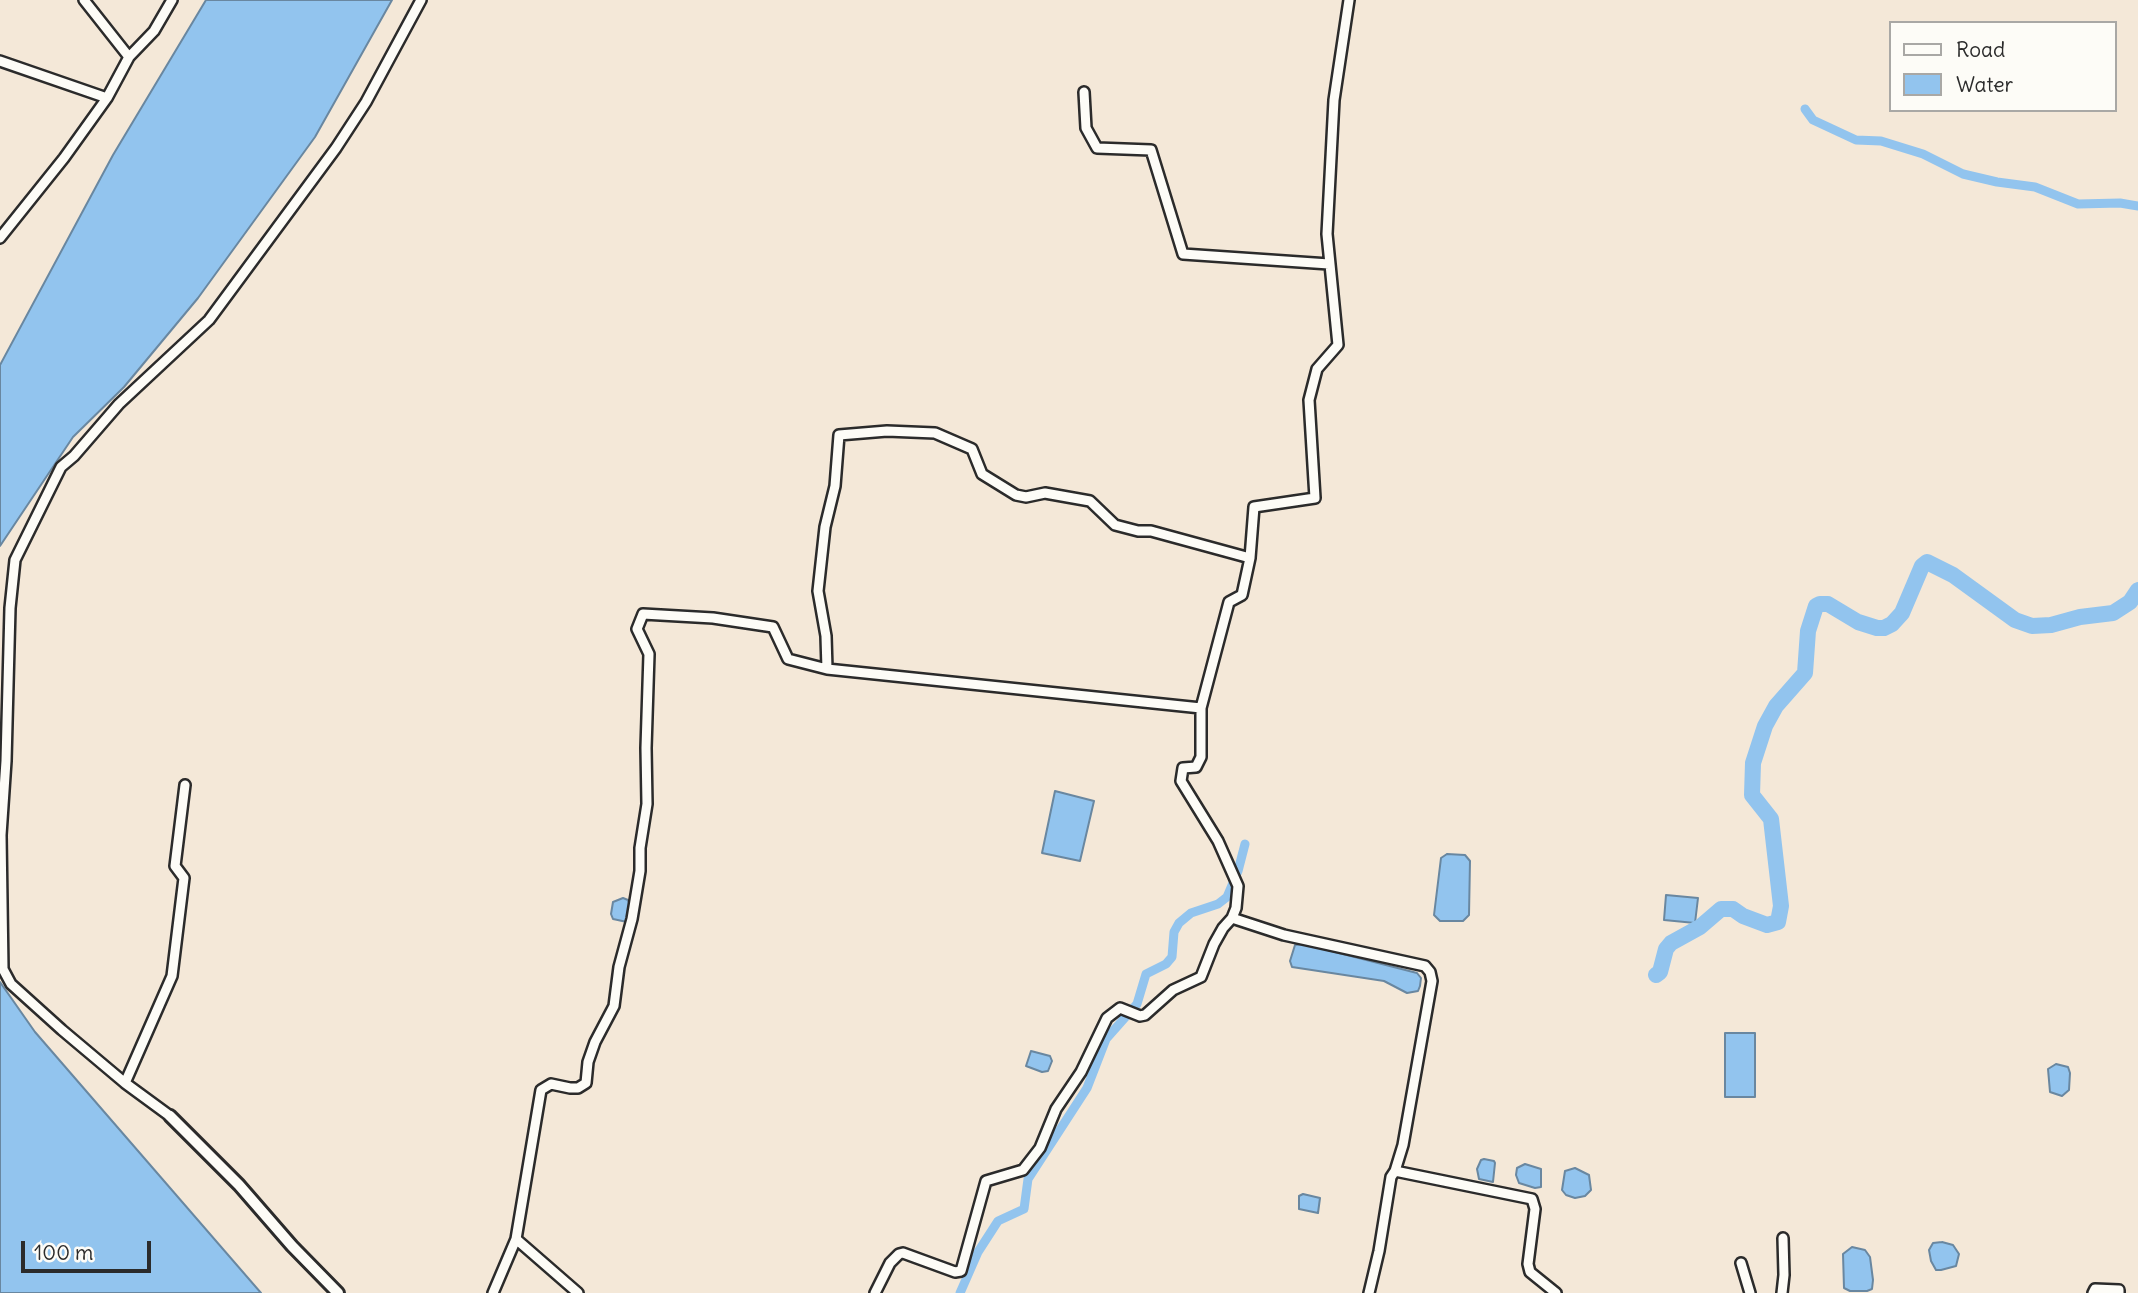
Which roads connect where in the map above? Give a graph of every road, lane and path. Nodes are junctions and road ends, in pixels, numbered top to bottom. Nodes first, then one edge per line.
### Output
1 (84, 0) edge
2 (172, 0) edge
3 (421, 0) edge
4 (1349, 0) edge
5 (129, 57) junction
6 (0, 61) edge
7 (1084, 92) dead end
8 (107, 98) junction
9 (0, 238) edge
10 (1329, 264) junction
11 (1250, 558) junction
12 (827, 669) junction
13 (1201, 708) junction
14 (185, 785) dead end
15 (1231, 918) junction
16 (125, 1083) junction
17 (170, 1116) joint
18 (1395, 1171) junction
19 (1783, 1238) dead end
20 (516, 1239) junction
21 (1741, 1263) dead end
22 (338, 1293) edge
23 (493, 1293) edge
24 (578, 1293) edge
25 (875, 1293) edge
26 (1369, 1293) edge
27 (1556, 1293) edge
28 (1750, 1293) edge
29 (1782, 1293) edge
30 (2093, 1293) edge
31 (2119, 1293) edge

1 - 5 street
2 - 5 street
3 - 16 street
4 - 10 street
5 - 8 street
6 - 8 street
7 - 10 street
8 - 9 street
10 - 11 street
11 - 12 street
11 - 13 street
12 - 13 street
12 - 20 street
13 - 15 street
14 - 16 street
15 - 18 street
15 - 25 street
16 - 17 street
17 - 22 street
18 - 26 street
18 - 27 street
19 - 29 street
20 - 23 street
20 - 24 street
21 - 28 street
30 - 31 street

